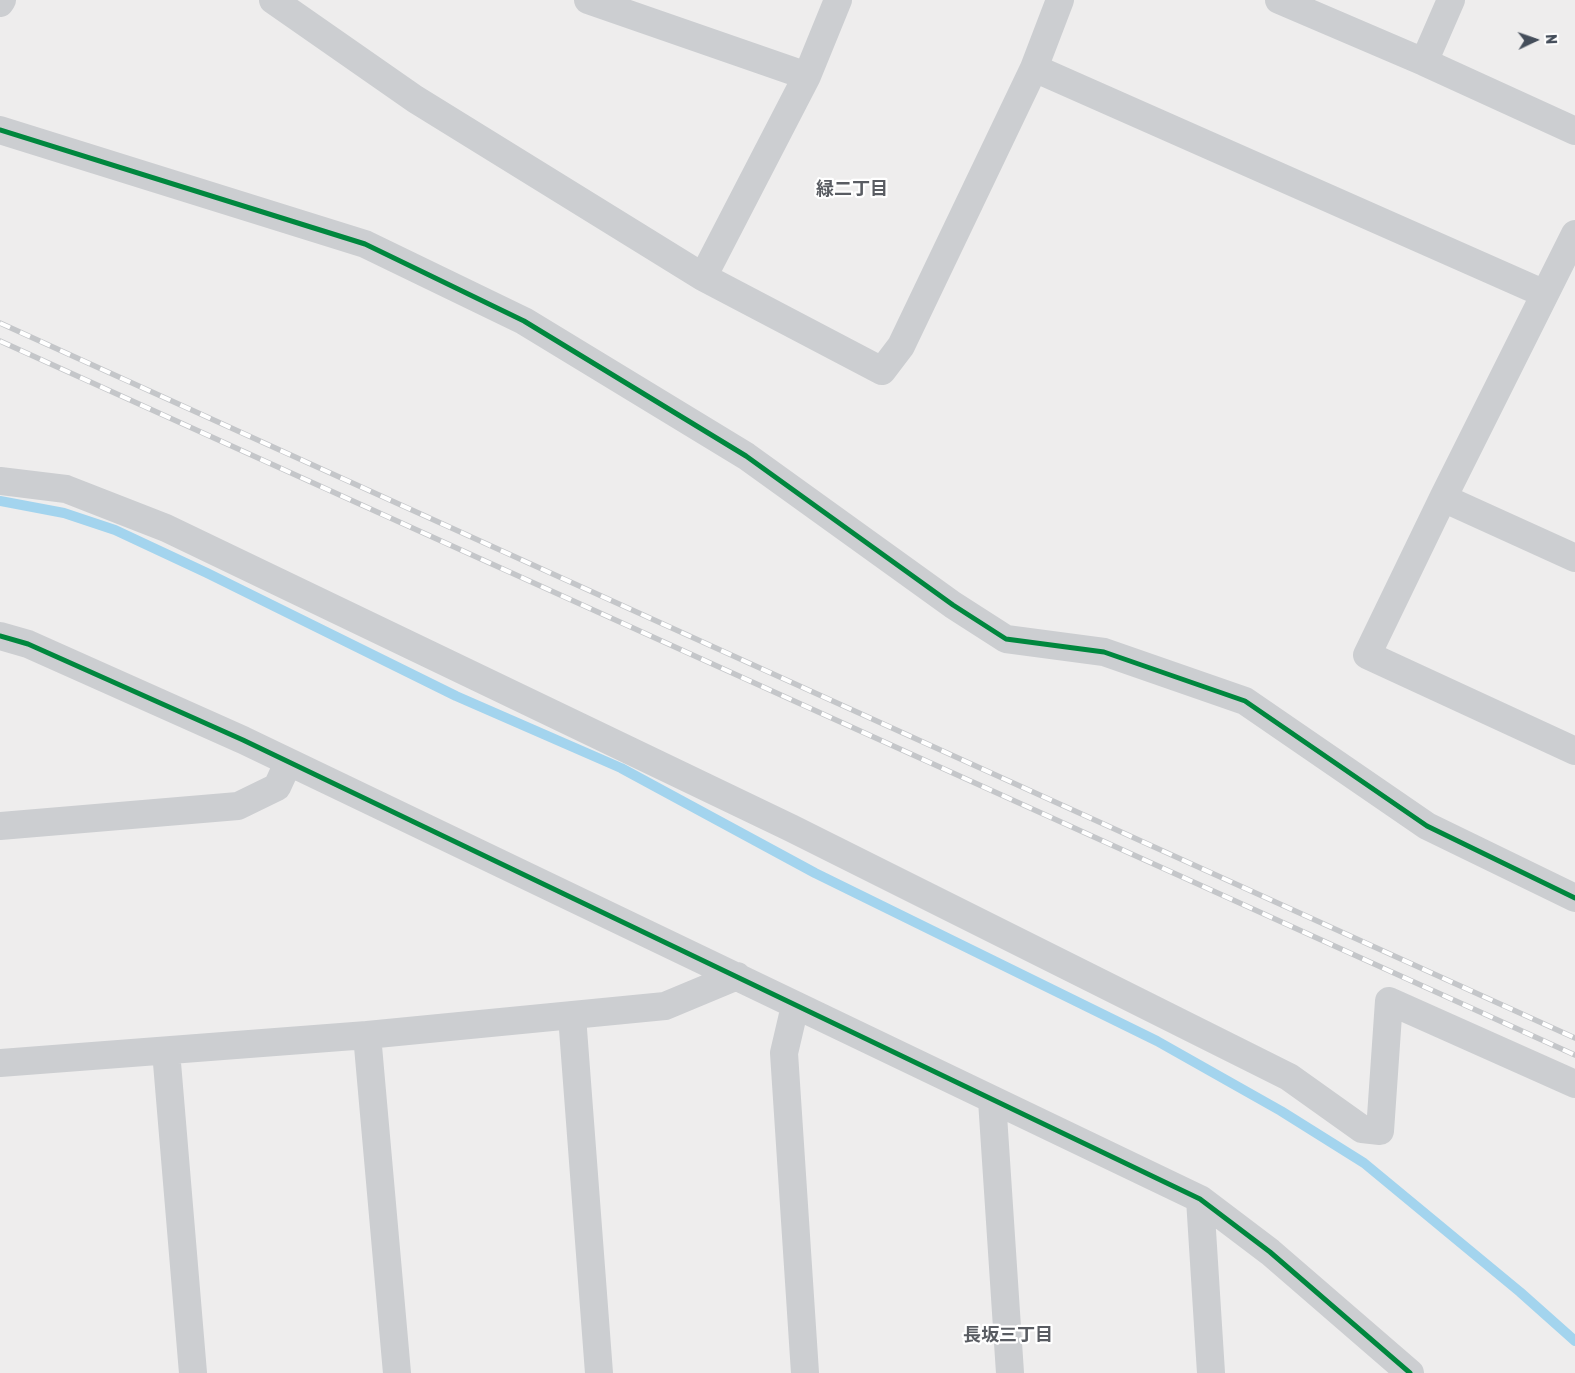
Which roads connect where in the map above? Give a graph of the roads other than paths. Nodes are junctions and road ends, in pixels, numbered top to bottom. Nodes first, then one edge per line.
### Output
1 (273, 0) edge
2 (588, 0) edge
3 (838, 0) edge
4 (1060, 0) edge
5 (1279, 0) edge
6 (1452, 0) edge
7 (1424, 62) junction
8 (1034, 68) junction
9 (807, 76) junction
10 (0, 130) edge
11 (1575, 131) edge
12 (1575, 234) edge
13 (703, 277) junction
14 (1545, 294) junction
15 (0, 480) edge
16 (1443, 498) junction
17 (1575, 558) edge
18 (0, 636) edge
19 (1575, 750) edge
20 (288, 762) junction
21 (0, 826) edge
22 (1575, 898) edge
23 (736, 976) junction
24 (795, 1006) junction
25 (572, 1016) junction
26 (367, 1035) junction
27 (166, 1050) junction
28 (0, 1063) edge
29 (1575, 1084) edge
30 (992, 1100) junction
31 (1200, 1199) junction
32 (193, 1373) edge
33 (398, 1373) edge
34 (599, 1373) edge
35 (804, 1373) edge
36 (1010, 1373) edge
37 (1211, 1373) edge
38 (1410, 1373) edge

1 - 13 street
2 - 9 street
3 - 9 street
4 - 8 street
5 - 7 street
6 - 7 street
7 - 11 street
8 - 13 street
8 - 14 street
9 - 13 street
10 - 22 street
12 - 14 street
14 - 16 street
15 - 29 street
16 - 17 street
16 - 19 street
18 - 20 street
20 - 21 street
20 - 23 street
23 - 24 street
23 - 25 street
24 - 30 street
24 - 35 street
25 - 26 street
25 - 34 street
26 - 27 street
26 - 33 street
27 - 28 street
27 - 32 street
30 - 31 street
30 - 36 street
31 - 37 street
31 - 38 street

